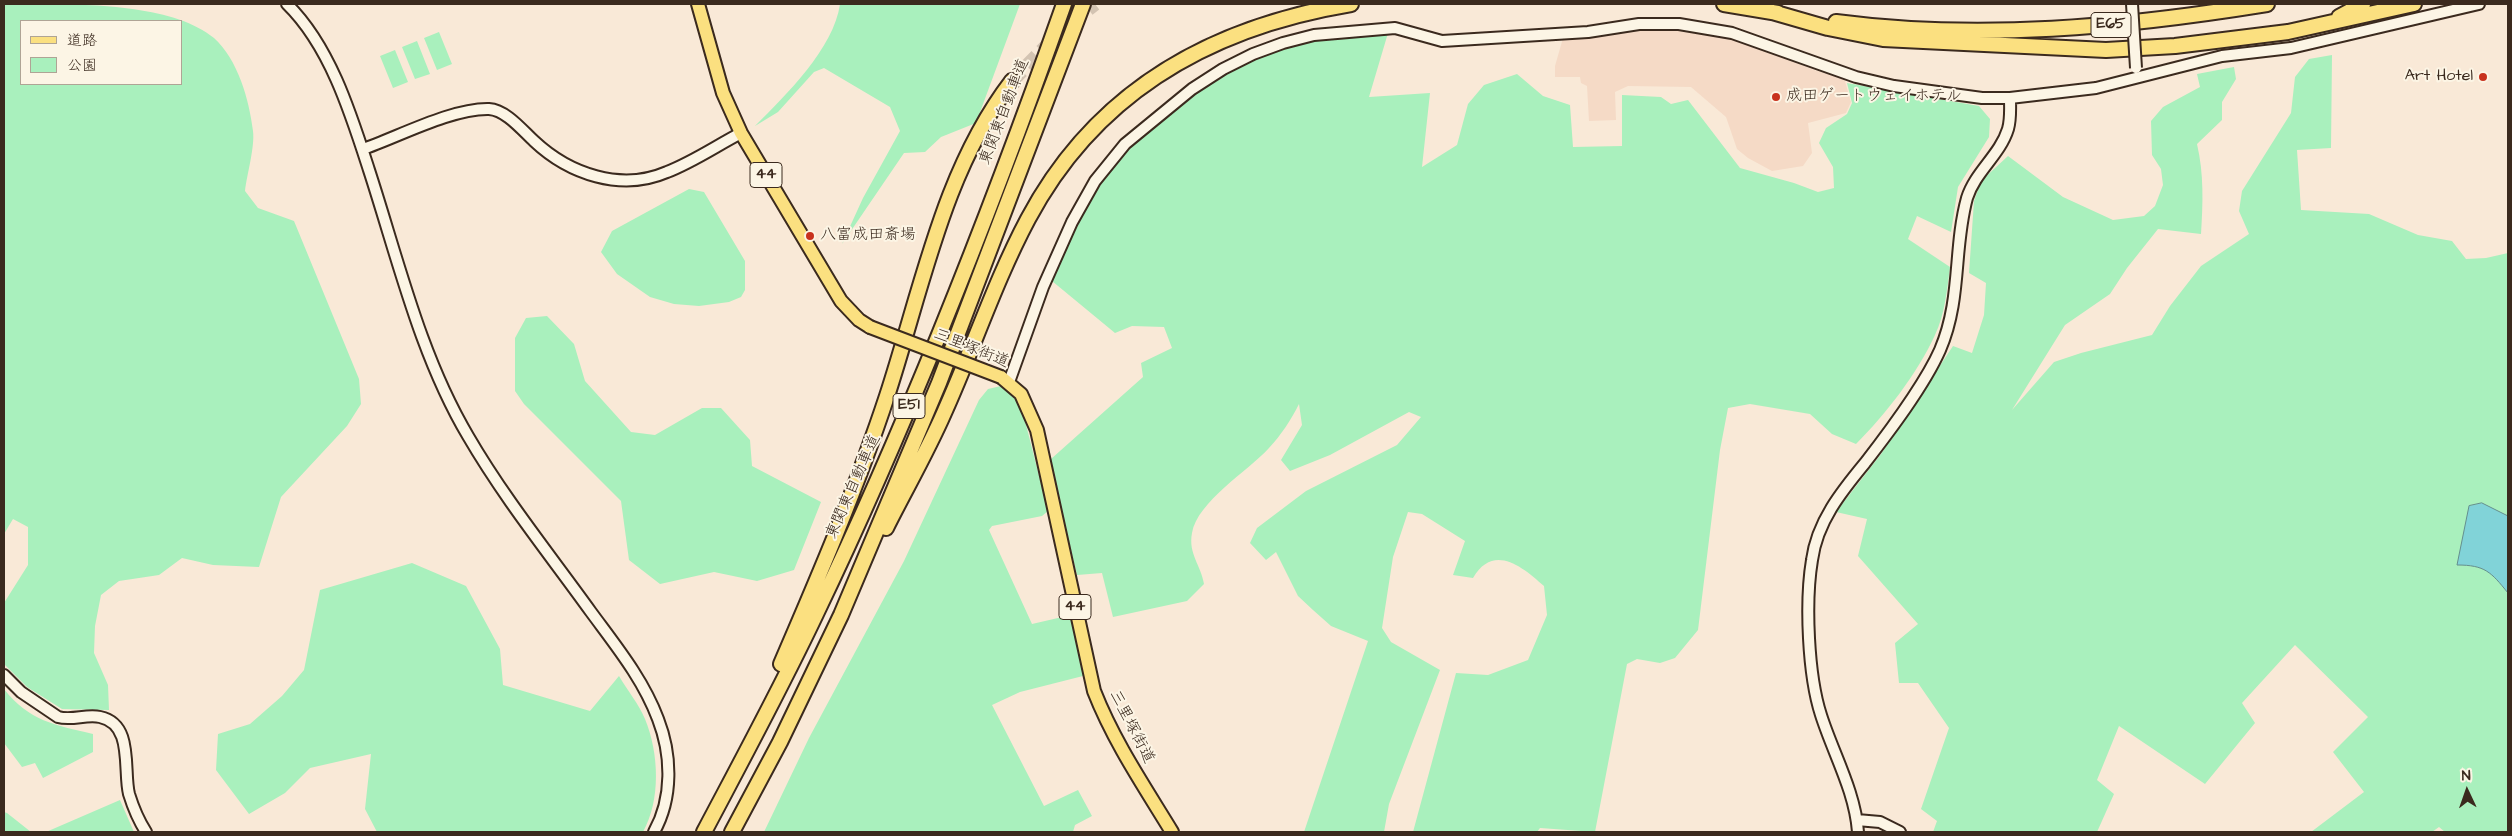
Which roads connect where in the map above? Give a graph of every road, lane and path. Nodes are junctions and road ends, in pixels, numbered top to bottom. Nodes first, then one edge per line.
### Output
1 (288, 4) edge
2 (698, 4) edge
3 (1064, 4) edge
4 (1083, 4) edge
5 (1351, 4) edge
6 (1724, 4) edge
7 (2132, 4) edge
8 (2267, 4) edge
9 (2414, 4) edge
10 (2480, 4) edge
11 (2361, 5) edge
12 (1769, 11) junction
13 (2288, 32) junction
14 (2137, 73) junction
15 (1012, 81) tunnel mouth
16 (2010, 98) junction
17 (741, 133) junction
18 (362, 149) junction
19 (1005, 379) junction
20 (841, 615) junction
21 (4, 674) edge
22 (724, 795) junction
23 (1857, 820) junction
24 (146, 832) edge
25 (654, 832) edge
26 (704, 832) edge
27 (732, 832) edge
28 (1172, 832) edge
29 (1858, 832) edge
30 (1900, 832) edge

1 - 18 street
2 - 17 main road, 三里塚街道 / 44
3 - 22 highway, 東関東自動車道 / E51
4 - 20 highway, E51
5 - 20 highway
6 - 12 highway, E65
7 - 14 street, bridge
8 - 12 highway, E65
9 - 13 highway
10 - 14 street
11 - 13 highway
12 - 13 highway
14 - 16 street
15 - 22 highway
16 - 19 street
16 - 23 street
17 - 18 street
17 - 19 main road, 三里塚街道 / 44, bridge
18 - 25 street
19 - 28 main road, 三里塚街道 / 44
20 - 27 highway, E51
21 - 24 street
22 - 26 highway, 東関東自動車道 / E51
23 - 29 street
23 - 30 street

